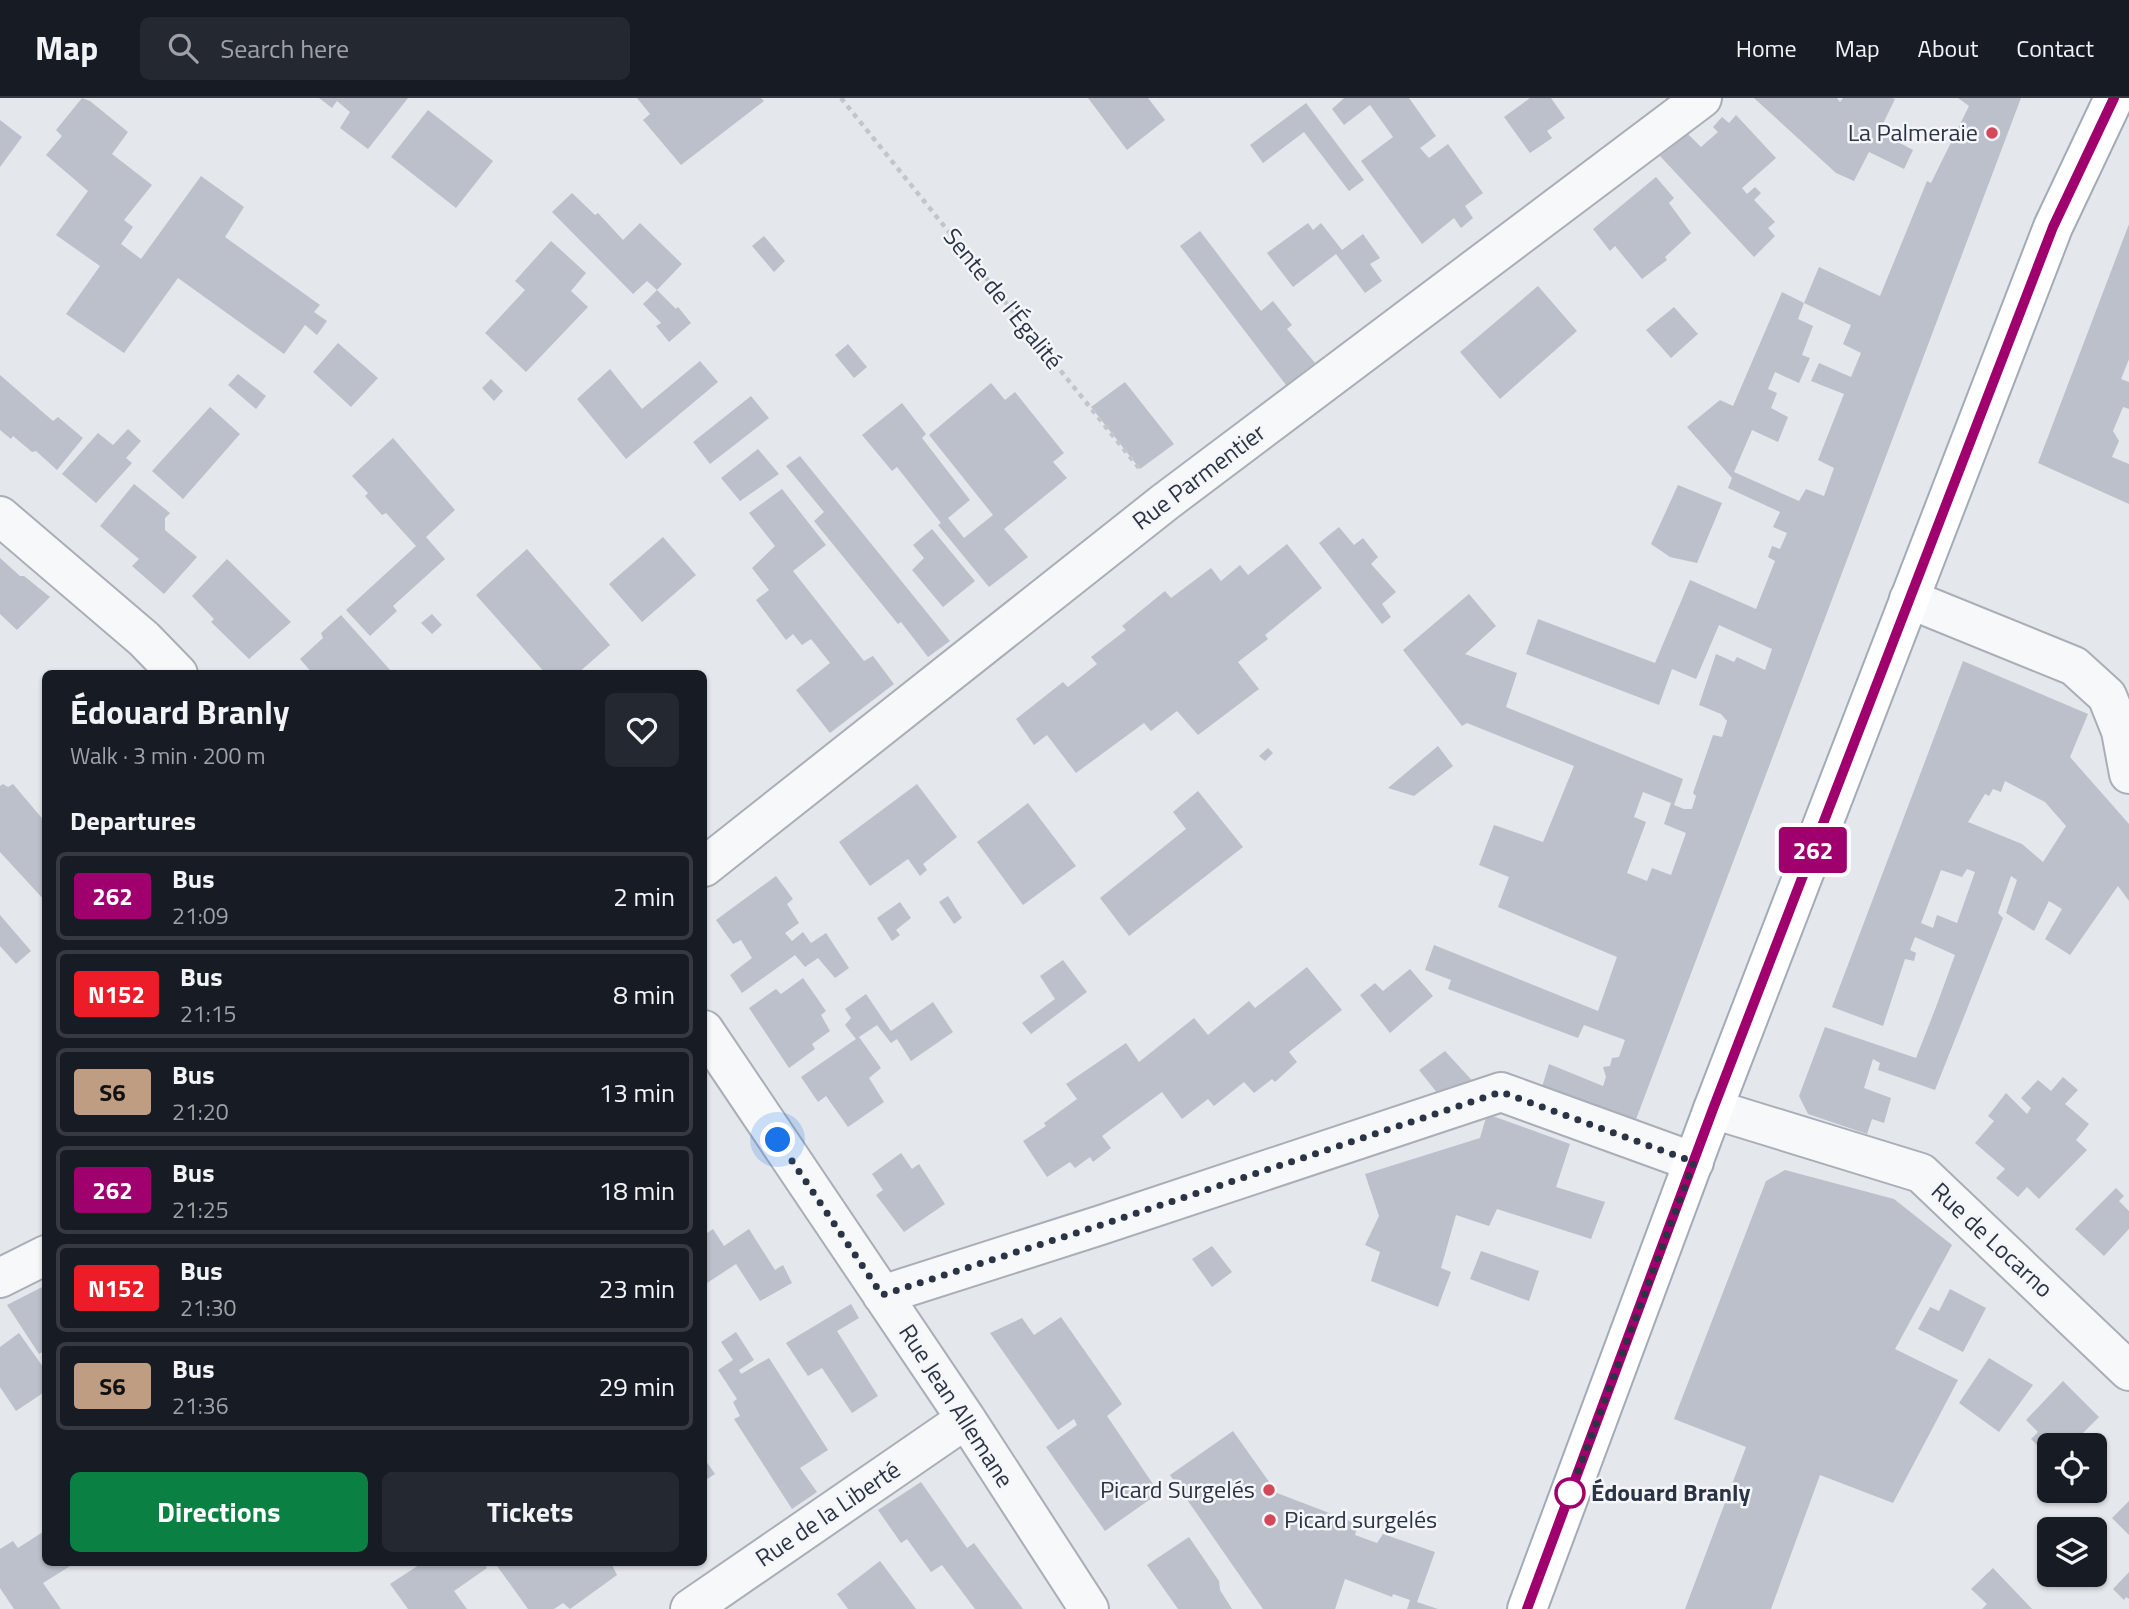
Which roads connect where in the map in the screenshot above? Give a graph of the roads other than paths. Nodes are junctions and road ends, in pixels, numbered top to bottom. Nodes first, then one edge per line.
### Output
1 (1702, 98) edge
2 (2084, 98) edge
3 (2114, 98) edge
4 (2053, 227) junction
5 (0, 516) edge
6 (1909, 599) junction
7 (174, 670) edge
8 (2129, 774) edge
9 (707, 865) edge
10 (707, 1034) edge
11 (1713, 1109) junction
12 (1694, 1162) junction
13 (42, 1257) edge
14 (0, 1278) edge
15 (882, 1295) junction
16 (2129, 1371) edge
17 (966, 1419) junction
18 (690, 1609) edge
19 (1089, 1609) edge
20 (1527, 1609) edge

1 - 9 street, Rue Parmentier
2 - 4 main road
3 - 4 main road
4 - 6 main road
5 - 7 street
6 - 8 street
6 - 11 main road
10 - 15 street, Rue Jean Allemane
11 - 12 main road
11 - 16 street, Rue de Locarno
12 - 15 street
12 - 20 main road
13 - 14 street
15 - 17 street, Rue Jean Allemane
17 - 18 street, Rue de la Liberté
17 - 19 street, Rue Jean Allemane

